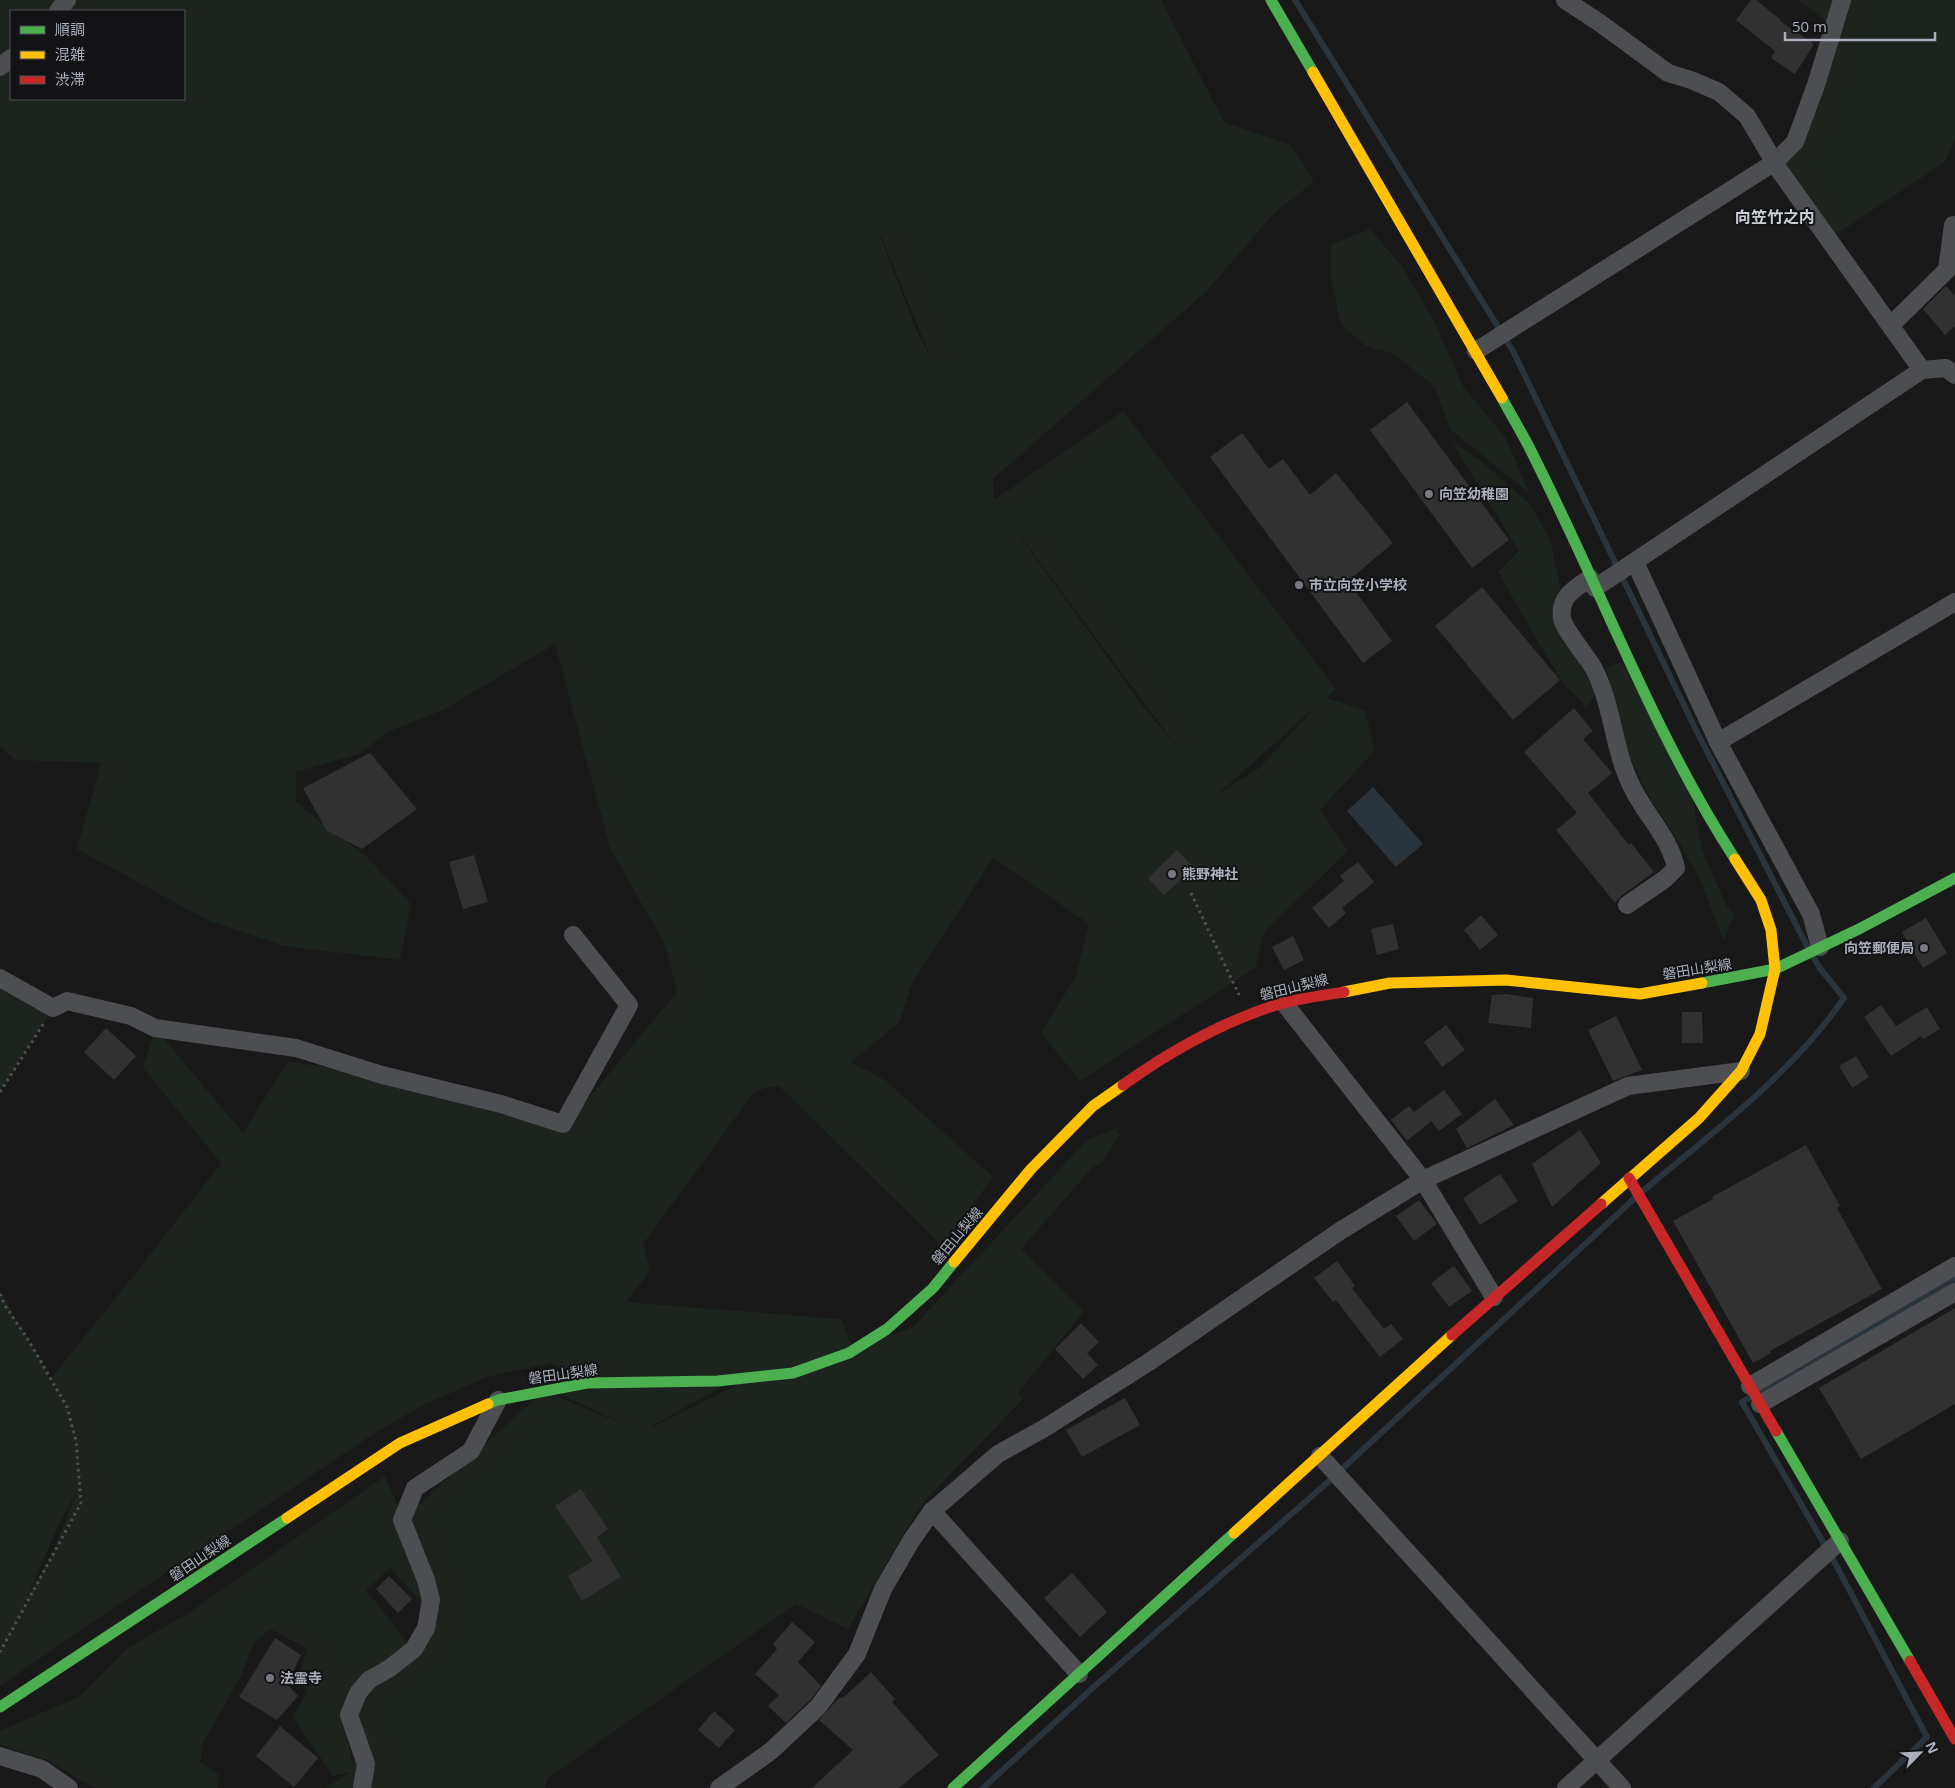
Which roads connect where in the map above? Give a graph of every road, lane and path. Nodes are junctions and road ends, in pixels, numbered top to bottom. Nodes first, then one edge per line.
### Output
1 (67, 0) edge
2 (1271, 0) edge
3 (1565, 0) edge
4 (1842, 0) edge
5 (59, 10) edge
6 (10, 59) edge
7 (0, 67) edge
8 (1775, 162) junction
9 (1953, 226) dead end
10 (1951, 274) edge
11 (1891, 325) junction
12 (1476, 351) junction
13 (1952, 366) edge
14 (1922, 370) junction
15 (1635, 562) junction
16 (1593, 583) junction
17 (1955, 602) edge
18 (1718, 742) junction
19 (1955, 878) edge
20 (1191, 894) dead end
21 (1627, 905) dead end
22 (573, 935) dead end
23 (1820, 947) junction
24 (1775, 969) junction
25 (0, 978) edge
26 (1284, 1003) junction
27 (53, 1008) junction
28 (1248, 1015) junction
29 (1742, 1071) junction
30 (0, 1092) edge
31 (1630, 1178) junction
32 (1423, 1180) junction
33 (1955, 1266) edge
34 (1955, 1292) edge
35 (0, 1294) edge
36 (1494, 1298) junction
37 (1750, 1386) junction
38 (498, 1400) junction
39 (1760, 1404) junction
40 (1320, 1456) junction
41 (932, 1511) junction
42 (1840, 1542) junction
43 (0, 1652) edge
44 (1079, 1674) junction
45 (0, 1707) edge
46 (1955, 1739) edge
47 (0, 1756) edge
48 (1597, 1760) junction
49 (69, 1788) edge
50 (362, 1788) edge
51 (719, 1788) edge
52 (954, 1788) edge
53 (1566, 1788) edge
54 (1622, 1788) edge

1 - 5 street
2 - 12 street
3 - 8 street
4 - 8 street
6 - 7 street
8 - 11 street
8 - 12 street
9 - 10 street
10 - 11 street
11 - 14 street
12 - 16 street
13 - 14 street
14 - 15 street
15 - 16 street
15 - 18 street
16 - 21 street
16 - 24 street
17 - 18 street
18 - 23 street
19 - 23 street, 磐田山梨線
20 - 28 path
22 - 27 street
23 - 24 street, 磐田山梨線
24 - 26 street, 磐田山梨線
24 - 29 street
25 - 27 street
26 - 28 street, 磐田山梨線
26 - 32 street
27 - 30 path
28 - 38 street, 磐田山梨線
29 - 31 street
29 - 32 street
31 - 36 street
31 - 37 street
32 - 36 street
32 - 41 street
33 - 37 street
34 - 39 street
35 - 43 path
36 - 40 street
37 - 39 street
38 - 45 street, 磐田山梨線
38 - 50 street
39 - 42 street
40 - 44 street
40 - 48 street
41 - 44 street
41 - 51 street
42 - 46 street
42 - 48 street
44 - 52 street
47 - 49 street
48 - 53 street
48 - 54 street

